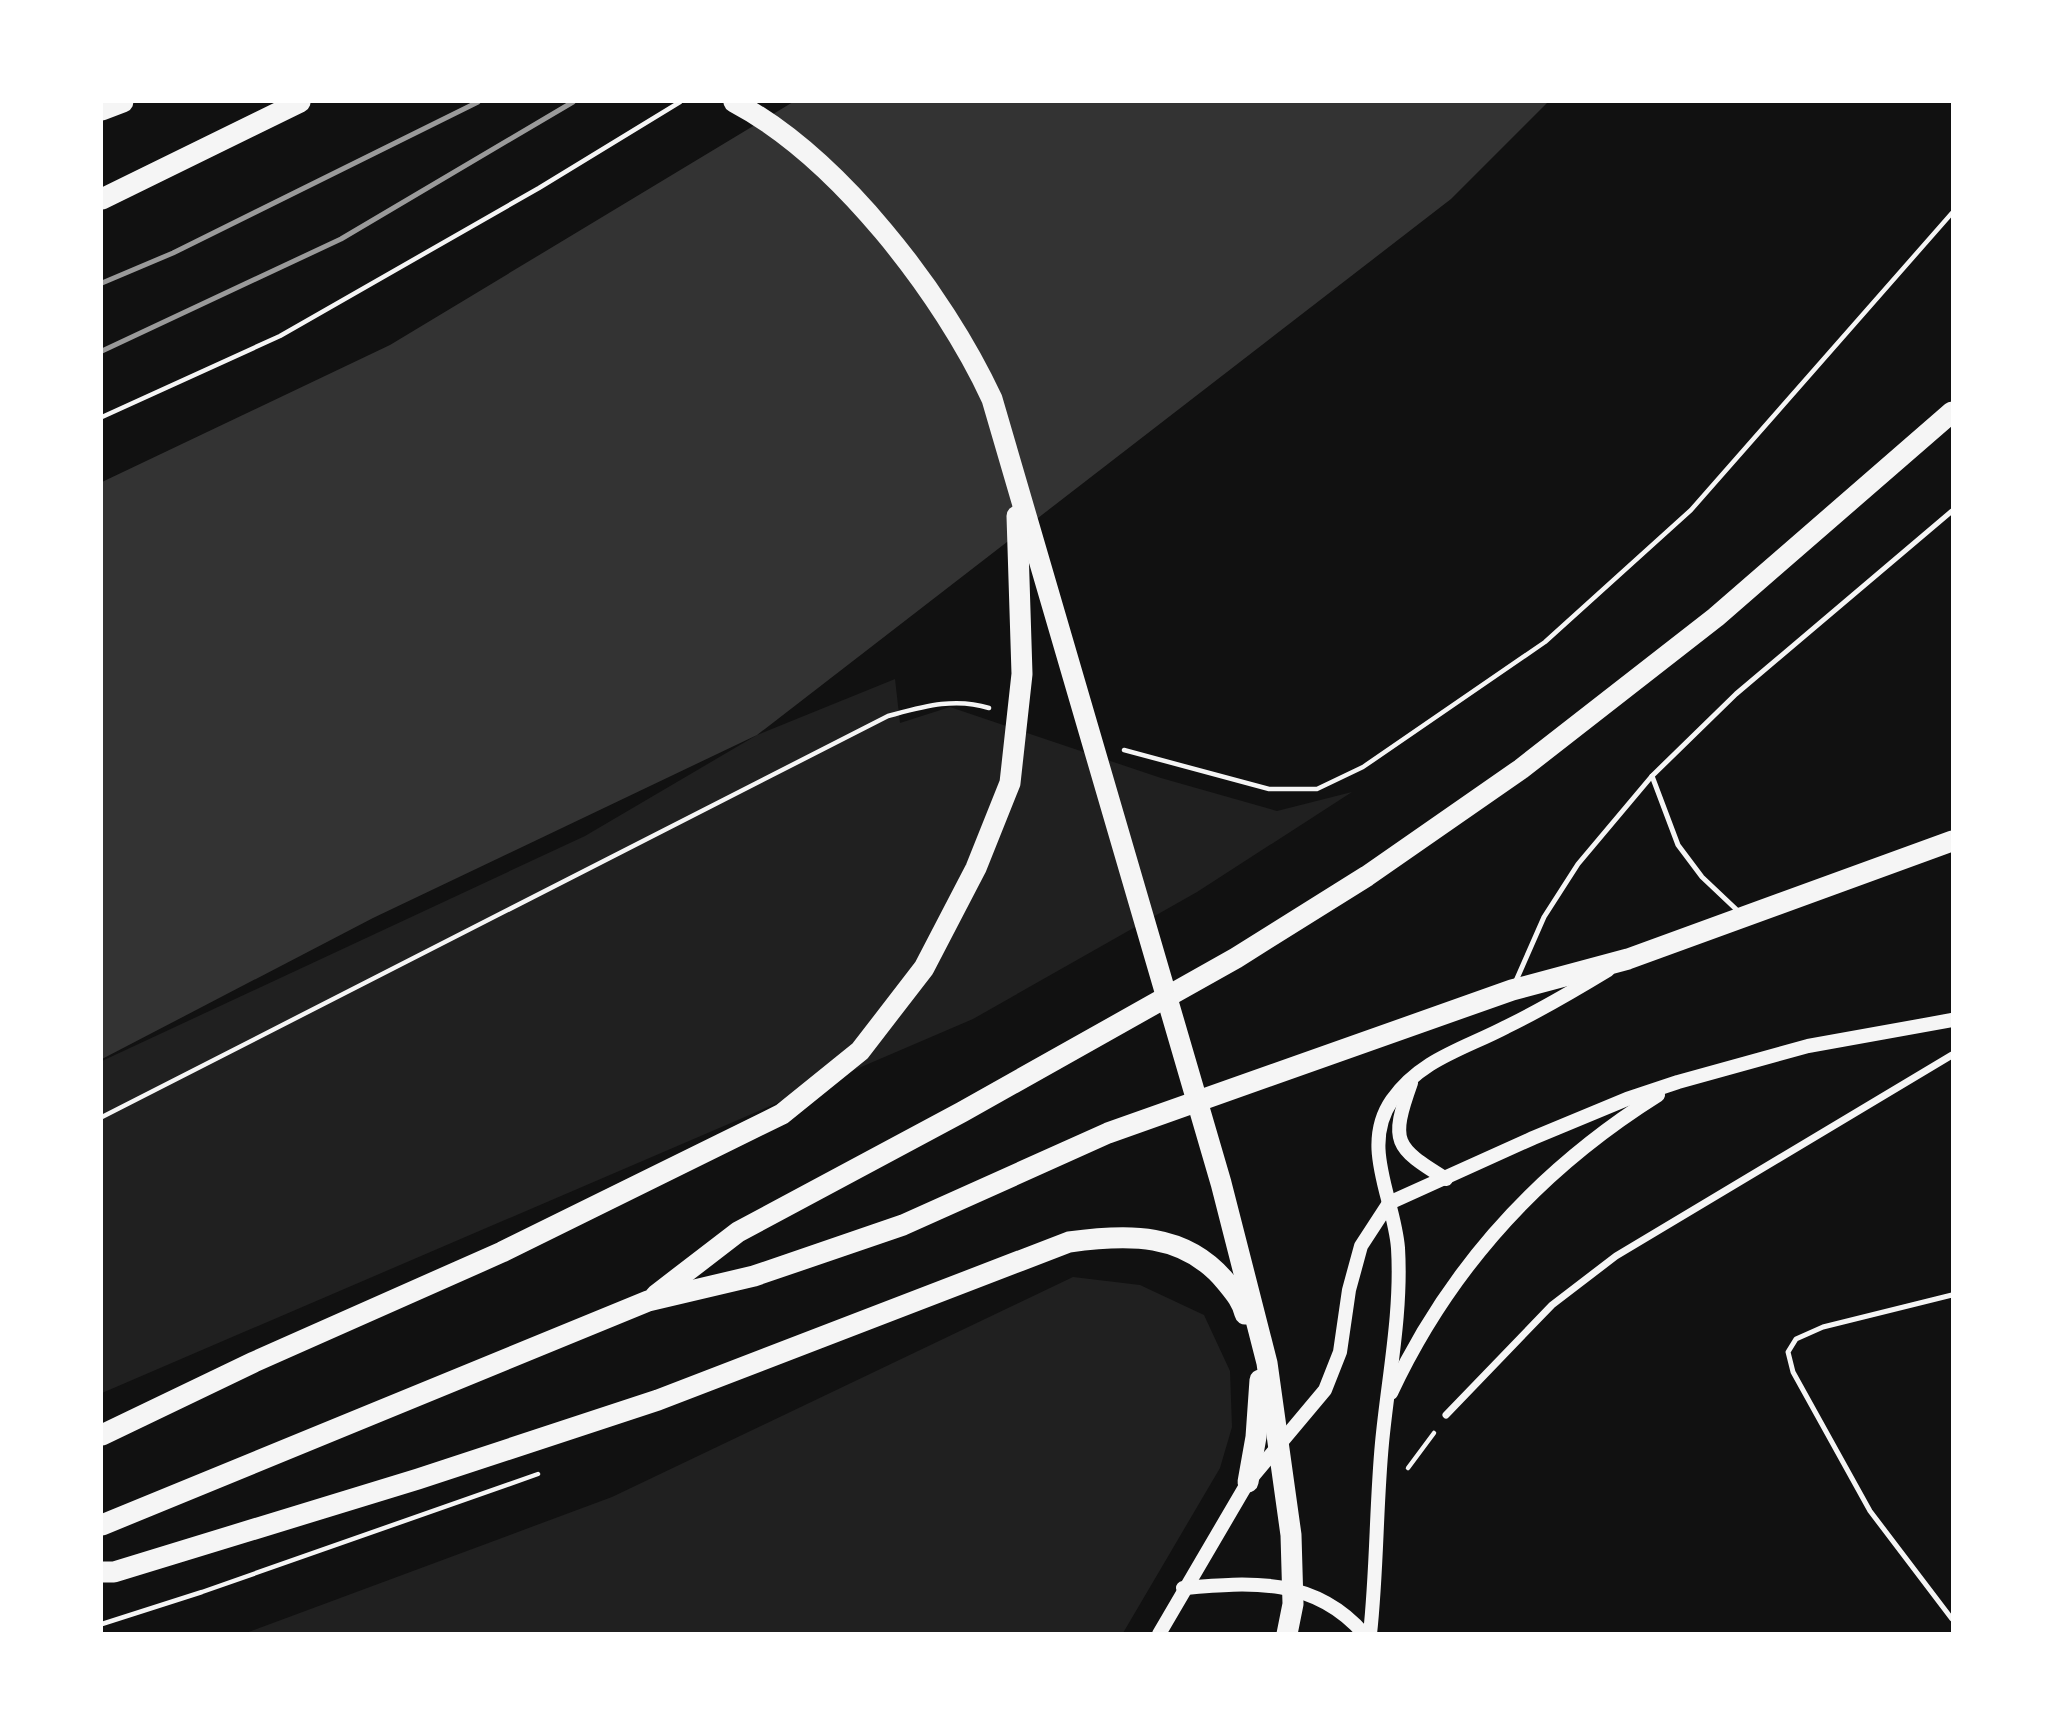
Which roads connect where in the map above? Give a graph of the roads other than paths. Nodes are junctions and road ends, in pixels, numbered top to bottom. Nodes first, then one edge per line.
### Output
1 (123, 102) edge
2 (300, 102) edge
3 (734, 102) edge
4 (102, 110) edge
5 (102, 199) edge
6 (1952, 412) edge
7 (1017, 486) junction
8 (1952, 510) edge
9 (1652, 776) junction
10 (1952, 841) edge
11 (1745, 918) junction
12 (1628, 959) junction
13 (1512, 990) junction
14 (1952, 1020) edge
15 (1952, 1055) edge
16 (1415, 1072) junction
17 (1678, 1082) junction
18 (1446, 1179) junction
19 (1389, 1203) junction
20 (1952, 1295) edge
21 (649, 1301) junction
22 (1386, 1404) junction
23 (1447, 1415) road end
24 (102, 1435) edge
25 (1248, 1482) junction
26 (102, 1525) edge
27 (102, 1573) edge
28 (1184, 1588) junction
29 (1952, 1619) edge
30 (1159, 1633) edge
31 (1287, 1633) edge
32 (1364, 1633) edge
33 (1370, 1633) edge

1 - 4 highway
2 - 5 highway
3 - 7 highway
6 - 21 highway
7 - 24 highway
7 - 31 highway
8 - 9 lane
9 - 11 lane
9 - 13 lane
10 - 11 highway
11 - 12 highway
12 - 13 highway
12 - 16 main road
13 - 21 highway
14 - 17 main road
15 - 23 street
16 - 18 main road
16 - 19 main road
17 - 18 main road
17 - 22 main road
18 - 19 main road
19 - 22 main road
19 - 25 main road
20 - 29 lane
21 - 26 highway
22 - 33 main road
25 - 27 highway
25 - 28 main road
28 - 30 main road
28 - 32 main road

